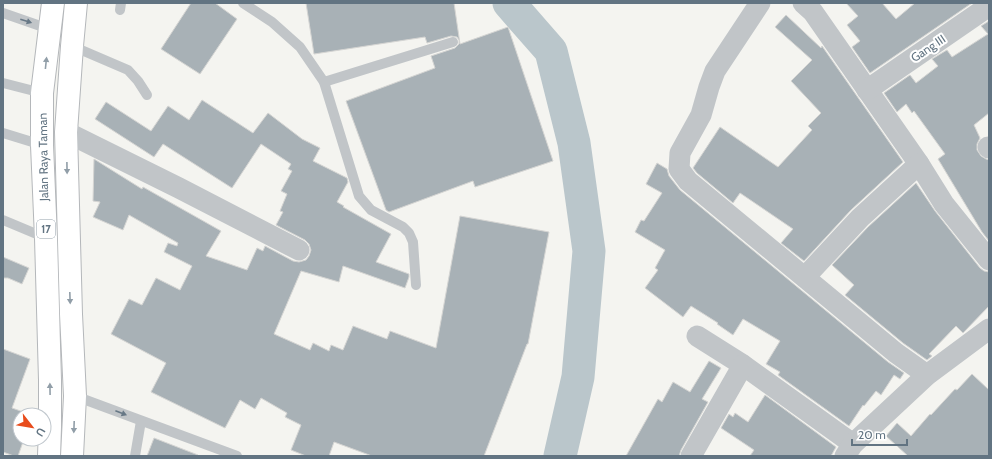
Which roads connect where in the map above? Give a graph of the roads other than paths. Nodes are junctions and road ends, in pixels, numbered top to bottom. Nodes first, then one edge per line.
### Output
1 (53, 3) edge
2 (76, 3) edge
3 (243, 3) edge
4 (760, 3) edge
5 (804, 3) edge
6 (989, 6) edge
7 (3, 13) edge
8 (49, 29) junction
9 (453, 42) dead end
10 (72, 46) junction
11 (324, 82) junction
12 (3, 83) edge
13 (867, 90) junction
14 (42, 93) junction
15 (147, 95) dead end
16 (66, 132) junction
17 (3, 133) edge
18 (42, 145) junction
19 (919, 164) junction
20 (3, 220) edge
21 (46, 238) junction
22 (299, 250) dead end
23 (989, 260) edge
24 (805, 277) junction
25 (416, 284) dead end
26 (989, 329) edge
27 (697, 336) dead end
28 (744, 365) junction
29 (927, 375) junction
30 (75, 396) junction
31 (142, 421) junction
32 (849, 450) edge
33 (220, 453) edge
34 (49, 456) edge
35 (72, 456) edge
36 (135, 456) edge
37 (237, 456) edge
38 (691, 456) edge

1 - 8 highway, Jalan Raya Taman / 17
2 - 10 highway, Jalan Raya Taman / 17
3 - 11 lane
4 - 24 street
5 - 13 street
6 - 13 street, Gang III
7 -> 8 lane
14 -> 8 highway, Jalan Raya Taman / 17
9 - 11 lane
10 - 15 lane
10 - 16 highway, Jalan Raya Taman / 17
11 - 25 lane
12 - 14 lane
13 - 19 street
14 - 18 highway, Jalan Raya Taman / 17
16 - 22 street
16 -> 30 highway, Jalan Raya Taman / 17
17 - 18 lane
18 - 21 highway, Jalan Raya Taman / 17
19 - 23 street
19 - 24 street
20 - 21 lane
34 -> 21 highway, Jalan Raya Taman / 17
24 - 29 street
26 - 29 street
27 - 28 street
28 - 32 street
28 - 38 street
29 - 32 street
30 -> 31 lane
30 -> 35 highway, Jalan Raya Taman / 17
31 - 33 lane
31 - 36 lane
33 - 37 lane

